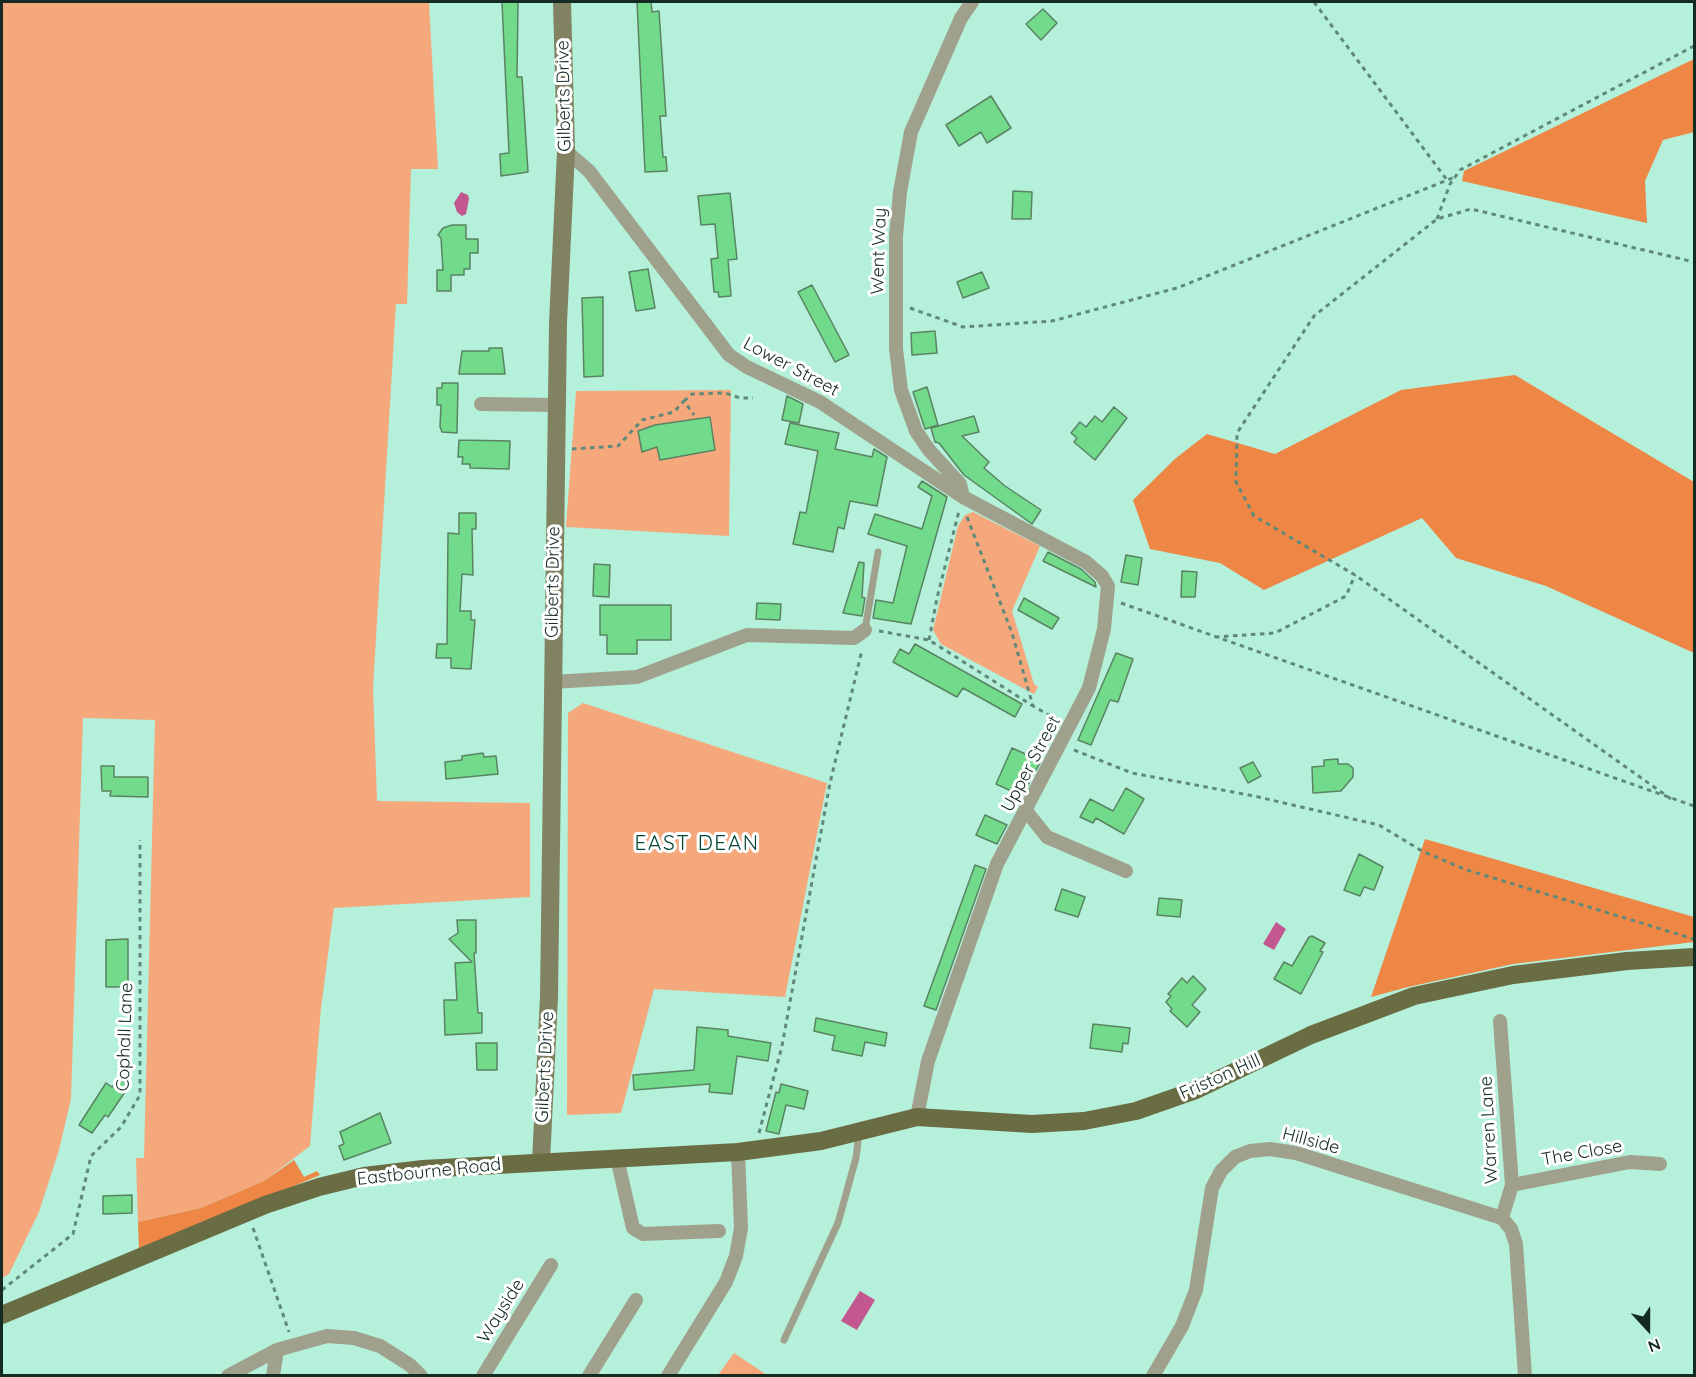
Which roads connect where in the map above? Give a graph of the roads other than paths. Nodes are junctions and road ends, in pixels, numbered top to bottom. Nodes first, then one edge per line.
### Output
1 (562, 2) edge
2 (972, 2) edge
3 (566, 151) junction
4 (481, 404) dead end
5 (556, 405) junction
6 (963, 497) junction
7 (878, 552) dead end
8 (865, 630) joint
9 (552, 682) junction
10 (1027, 812) junction
11 (1126, 871) dead end
12 (1695, 957) edge
13 (1500, 1021) dead end
14 (917, 1117) junction
15 (859, 1131) junction
16 (738, 1152) junction
17 (617, 1158) junction
18 (541, 1162) junction
19 (1660, 1164) dead end
20 (1512, 1185) junction
21 (1502, 1218) junction
22 (719, 1231) dead end
23 (551, 1266) dead end
24 (636, 1300) dead end
25 (2, 1315) edge
26 (784, 1340) dead end
27 (277, 1350) junction
28 (228, 1376) edge
29 (273, 1376) edge
30 (421, 1376) edge
31 (483, 1376) edge
32 (590, 1376) edge
33 (668, 1376) edge
34 (1153, 1376) edge
35 (1525, 1376) edge

1 - 3 street, Gilberts Drive
2 - 6 street, Went Way
3 - 5 street, Gilberts Drive
3 - 6 street, Lower Street
4 - 5 street
5 - 9 street, Gilberts Drive
6 - 10 street, Upper Street
7 - 8 lane
8 - 9 street
9 - 18 street, Gilberts Drive
10 - 11 street
10 - 14 street, Upper Street
12 - 14 main road, Friston Hill
13 - 20 street, Warren Lane
14 - 15 main road, Friston Hill
15 - 16 main road, Friston Hill
15 - 26 lane
16 - 17 main road, Eastbourne Road
16 - 33 street
17 - 18 main road, Eastbourne Road
17 - 22 street
18 - 25 main road, Eastbourne Road
19 - 20 street, The Close
20 - 21 street, Warren Lane
21 - 34 street, Hillside
21 - 35 street
23 - 31 street, Wayside
24 - 32 street
27 - 28 street
27 - 29 street
27 - 30 street

